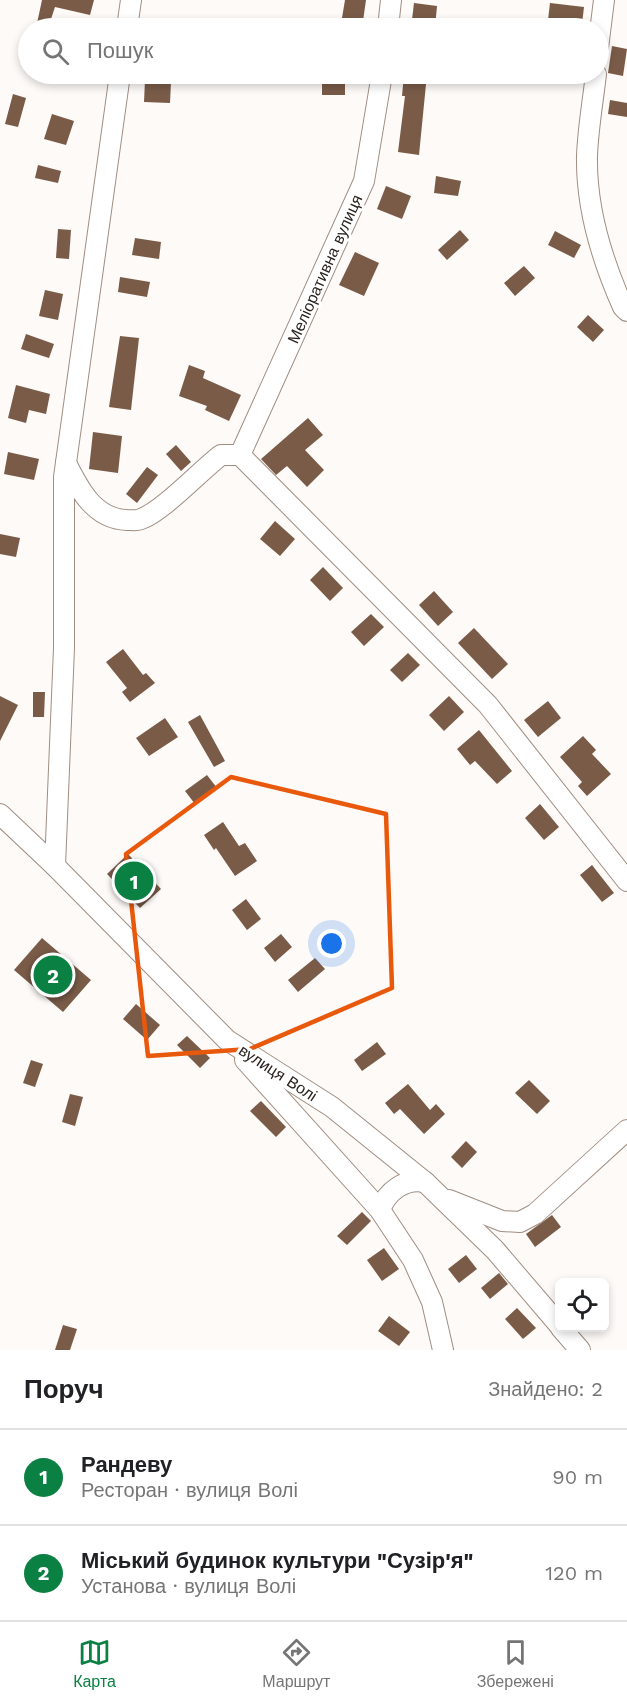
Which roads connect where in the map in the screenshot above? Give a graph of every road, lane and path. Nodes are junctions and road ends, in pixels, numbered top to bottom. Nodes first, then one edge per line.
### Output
1 (131, 0) edge
2 (392, 0) edge
3 (604, 0) edge
4 (128, 18) edge
5 (389, 18) edge
6 (602, 18) edge
7 (119, 84) edge
8 (380, 84) edge
9 (595, 84) edge
10 (627, 311) edge
11 (240, 455) junction
12 (66, 463) junction
13 (0, 814) edge
14 (55, 866) junction
15 (627, 881) edge
16 (227, 1040) junction
17 (627, 1130) edge
18 (431, 1189) junction
19 (380, 1210) junction
20 (555, 1321) edge
21 (564, 1332) edge
22 (443, 1350) edge
23 (580, 1350) edge

1 - 4 street
2 - 5 street
3 - 6 street
7 - 12 street
8 - 11 street, Меліоративна вулиця
9 - 10 street
11 - 12 street
11 - 15 street
12 - 14 street
13 - 14 street, вулиця Волі
14 - 16 street, вулиця Волі
16 - 18 street, вулиця Волі
16 - 19 street
17 - 18 street
18 - 19 street
18 - 20 street, вулиця Волі
19 - 22 street
21 - 23 street, вулиця Волі

